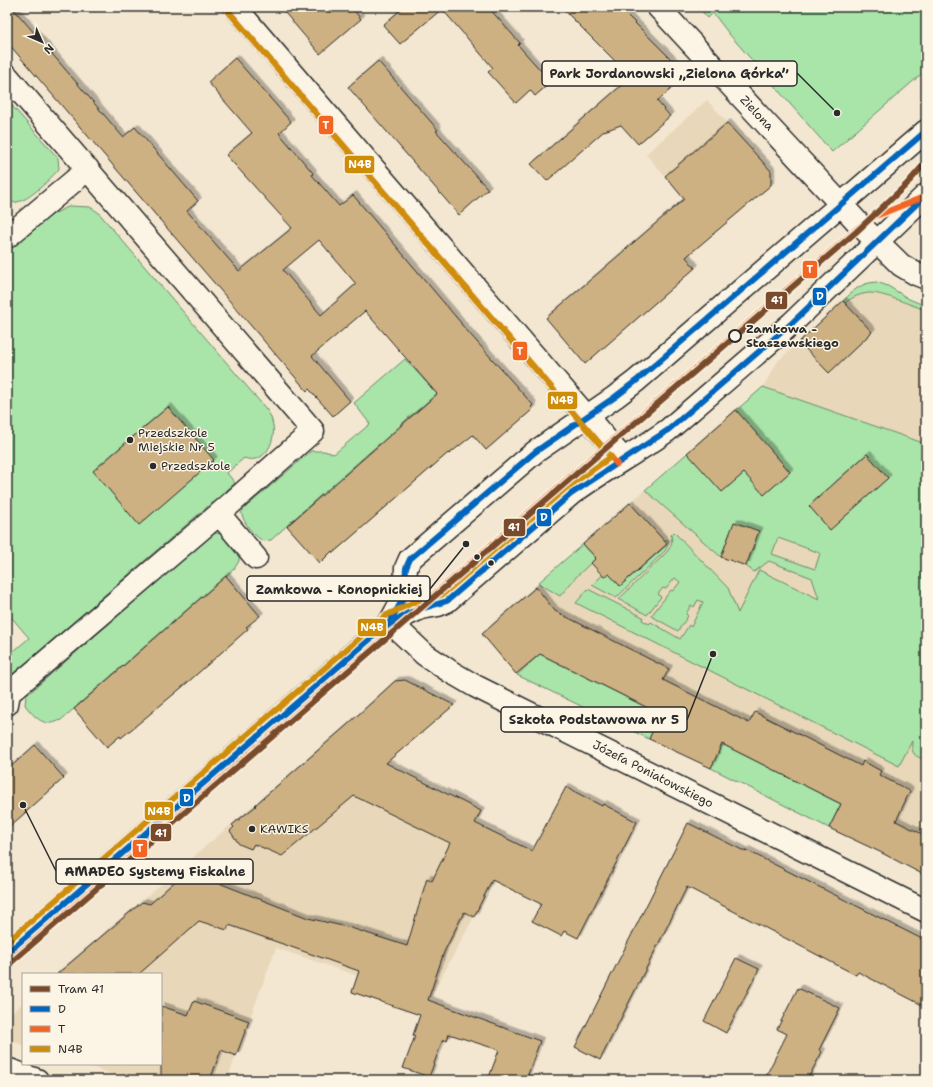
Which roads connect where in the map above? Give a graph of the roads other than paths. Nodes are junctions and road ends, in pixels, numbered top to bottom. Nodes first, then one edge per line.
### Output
1 (235, 7) edge
2 (658, 7) edge
3 (7, 76) edge
4 (926, 131) edge
5 (88, 169) junction
6 (926, 194) edge
7 (840, 205) junction
8 (7, 237) edge
9 (877, 242) junction
10 (926, 278) edge
11 (586, 416) junction
12 (623, 459) junction
13 (219, 514) junction
14 (256, 558) dead end
15 (390, 622) junction
16 (7, 704) edge
17 (926, 911) edge
18 (7, 953) edge
19 (7, 1069) edge
20 (37, 1080) edge

1 - 11 street
2 - 7 street, Zielona
3 - 5 street
4 - 7 street
5 - 8 street
5 - 13 street
6 - 9 street
7 - 9 street, Zielona
7 - 11 street
9 - 10 street, Zielona
9 - 12 street
11 - 12 street
11 - 15 street
12 - 15 street
13 - 14 street
13 - 16 street
15 - 17 street, Józefa Poniatowskiego
15 - 18 street
19 - 20 street

